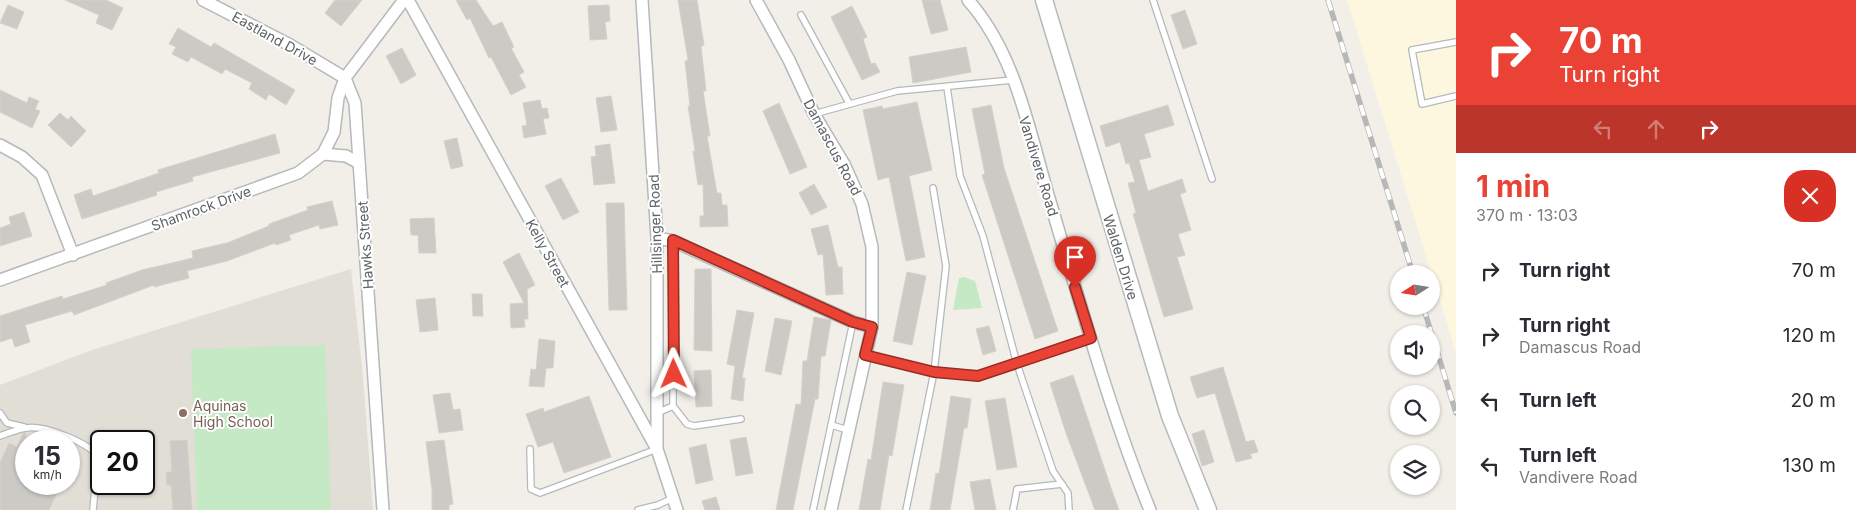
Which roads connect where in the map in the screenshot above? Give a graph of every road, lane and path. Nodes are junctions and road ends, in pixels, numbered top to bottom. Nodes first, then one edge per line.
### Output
1 (203, 0) edge
2 (406, 0) edge
3 (642, 0) edge
4 (756, 0) edge
5 (968, 0) edge
6 (1044, 0) edge
7 (1153, 0) edge
8 (800, 15) dead end
9 (1456, 42) edge
10 (345, 78) junction
11 (1013, 80) junction
12 (947, 87) junction
13 (1456, 96) edge
14 (849, 104) junction
15 (814, 114) junction
16 (0, 145) edge
17 (323, 154) junction
18 (359, 163) junction
19 (1212, 179) dead end
20 (933, 188) dead end
21 (658, 238) junction
22 (673, 240) junction
23 (73, 255) junction
24 (0, 280) edge
25 (853, 322) junction
26 (872, 327) junction
27 (1091, 338) junction
28 (865, 355) junction
29 (1017, 364) junction
30 (934, 372) junction
31 (673, 406) junction
32 (0, 413) edge
33 (657, 413) junction
34 (740, 420) dead end
35 (831, 424) junction
36 (27, 428) junction
37 (848, 430) junction
38 (0, 436) edge
39 (530, 449) dead end
40 (656, 449) junction
41 (1062, 484) junction
42 (673, 498) junction
43 (94, 510) edge
44 (383, 510) edge
45 (638, 510) edge
46 (677, 510) edge
47 (813, 510) edge
48 (831, 510) edge
49 (906, 510) edge
50 (1014, 510) edge
51 (1069, 510) edge
52 (1150, 510) edge
53 (1208, 510) edge

1 - 10 street, Eastland Drive
2 - 10 street
2 - 40 street, Kelly Street
3 - 21 street, Hillsinger Road
4 - 15 street, Damascus Road
5 - 11 street, Vandivere Road
6 - 53 street, Walden Drive
7 - 19 lane
8 - 14 lane
9 - 13 lane
10 - 17 street, Shamrock Drive
10 - 18 street, Hawks Street
11 - 12 lane
11 - 27 street, Vandivere Road
12 - 14 lane
12 - 29 lane
14 - 15 lane
15 - 26 street, Damascus Road
16 - 23 street
17 - 18 street
17 - 23 street, Shamrock Drive
18 - 44 street, Hawks Street
20 - 30 lane
21 - 22 street
21 - 33 street, Hillsinger Road
22 - 25 street
22 - 31 lane
23 - 24 street, Shamrock Drive
25 - 26 street
25 - 35 lane
26 - 28 street, Damascus Road
27 - 29 lane
27 - 52 street, Vandivere Road
28 - 30 lane
28 - 37 street, Damascus Road
29 - 30 lane
29 - 41 lane
30 - 49 lane
31 - 33 lane
31 - 34 lane
32 - 36 lane
33 - 40 street, Hillsinger Road
35 - 37 lane
35 - 47 lane
36 - 38 lane
36 - 43 lane
37 - 48 street, Damascus Road
39 - 40 lane
40 - 42 street, Kelly Street
41 - 50 lane
41 - 51 lane
42 - 45 lane
42 - 46 street, Kelly Street

